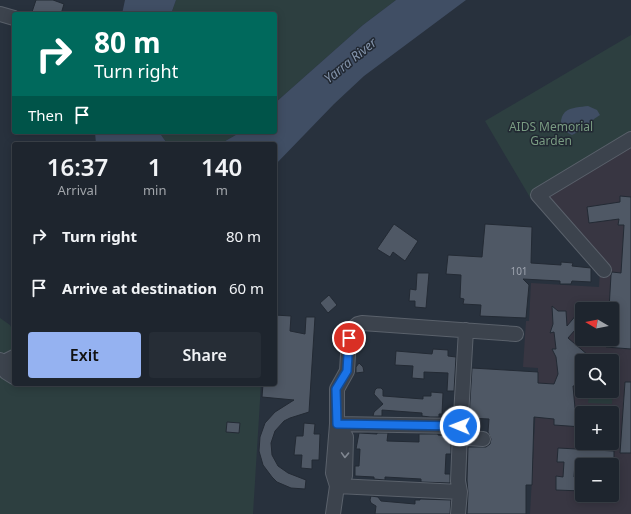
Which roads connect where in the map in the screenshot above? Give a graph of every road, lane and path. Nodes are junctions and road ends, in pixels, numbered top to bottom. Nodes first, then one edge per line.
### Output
1 (0, 14) edge
2 (12, 17) edge
3 (631, 139) edge
4 (604, 270) dead end
5 (466, 330) junction
6 (516, 334) dead end
7 (5, 360) edge
8 (12, 375) edge
9 (337, 424) junction
10 (460, 430) junction
11 (483, 439) dead end
12 (337, 486) junction
13 (460, 492) junction
14 (333, 514) edge
15 (458, 514) edge

1 - 2 street
3 - 4 street
5 - 6 street
5 - 9 street
5 - 10 street
7 - 8 street
9 - 10 street
9 - 12 street
10 - 11 street
10 - 13 street
12 - 13 street
12 - 14 street
13 - 15 street

